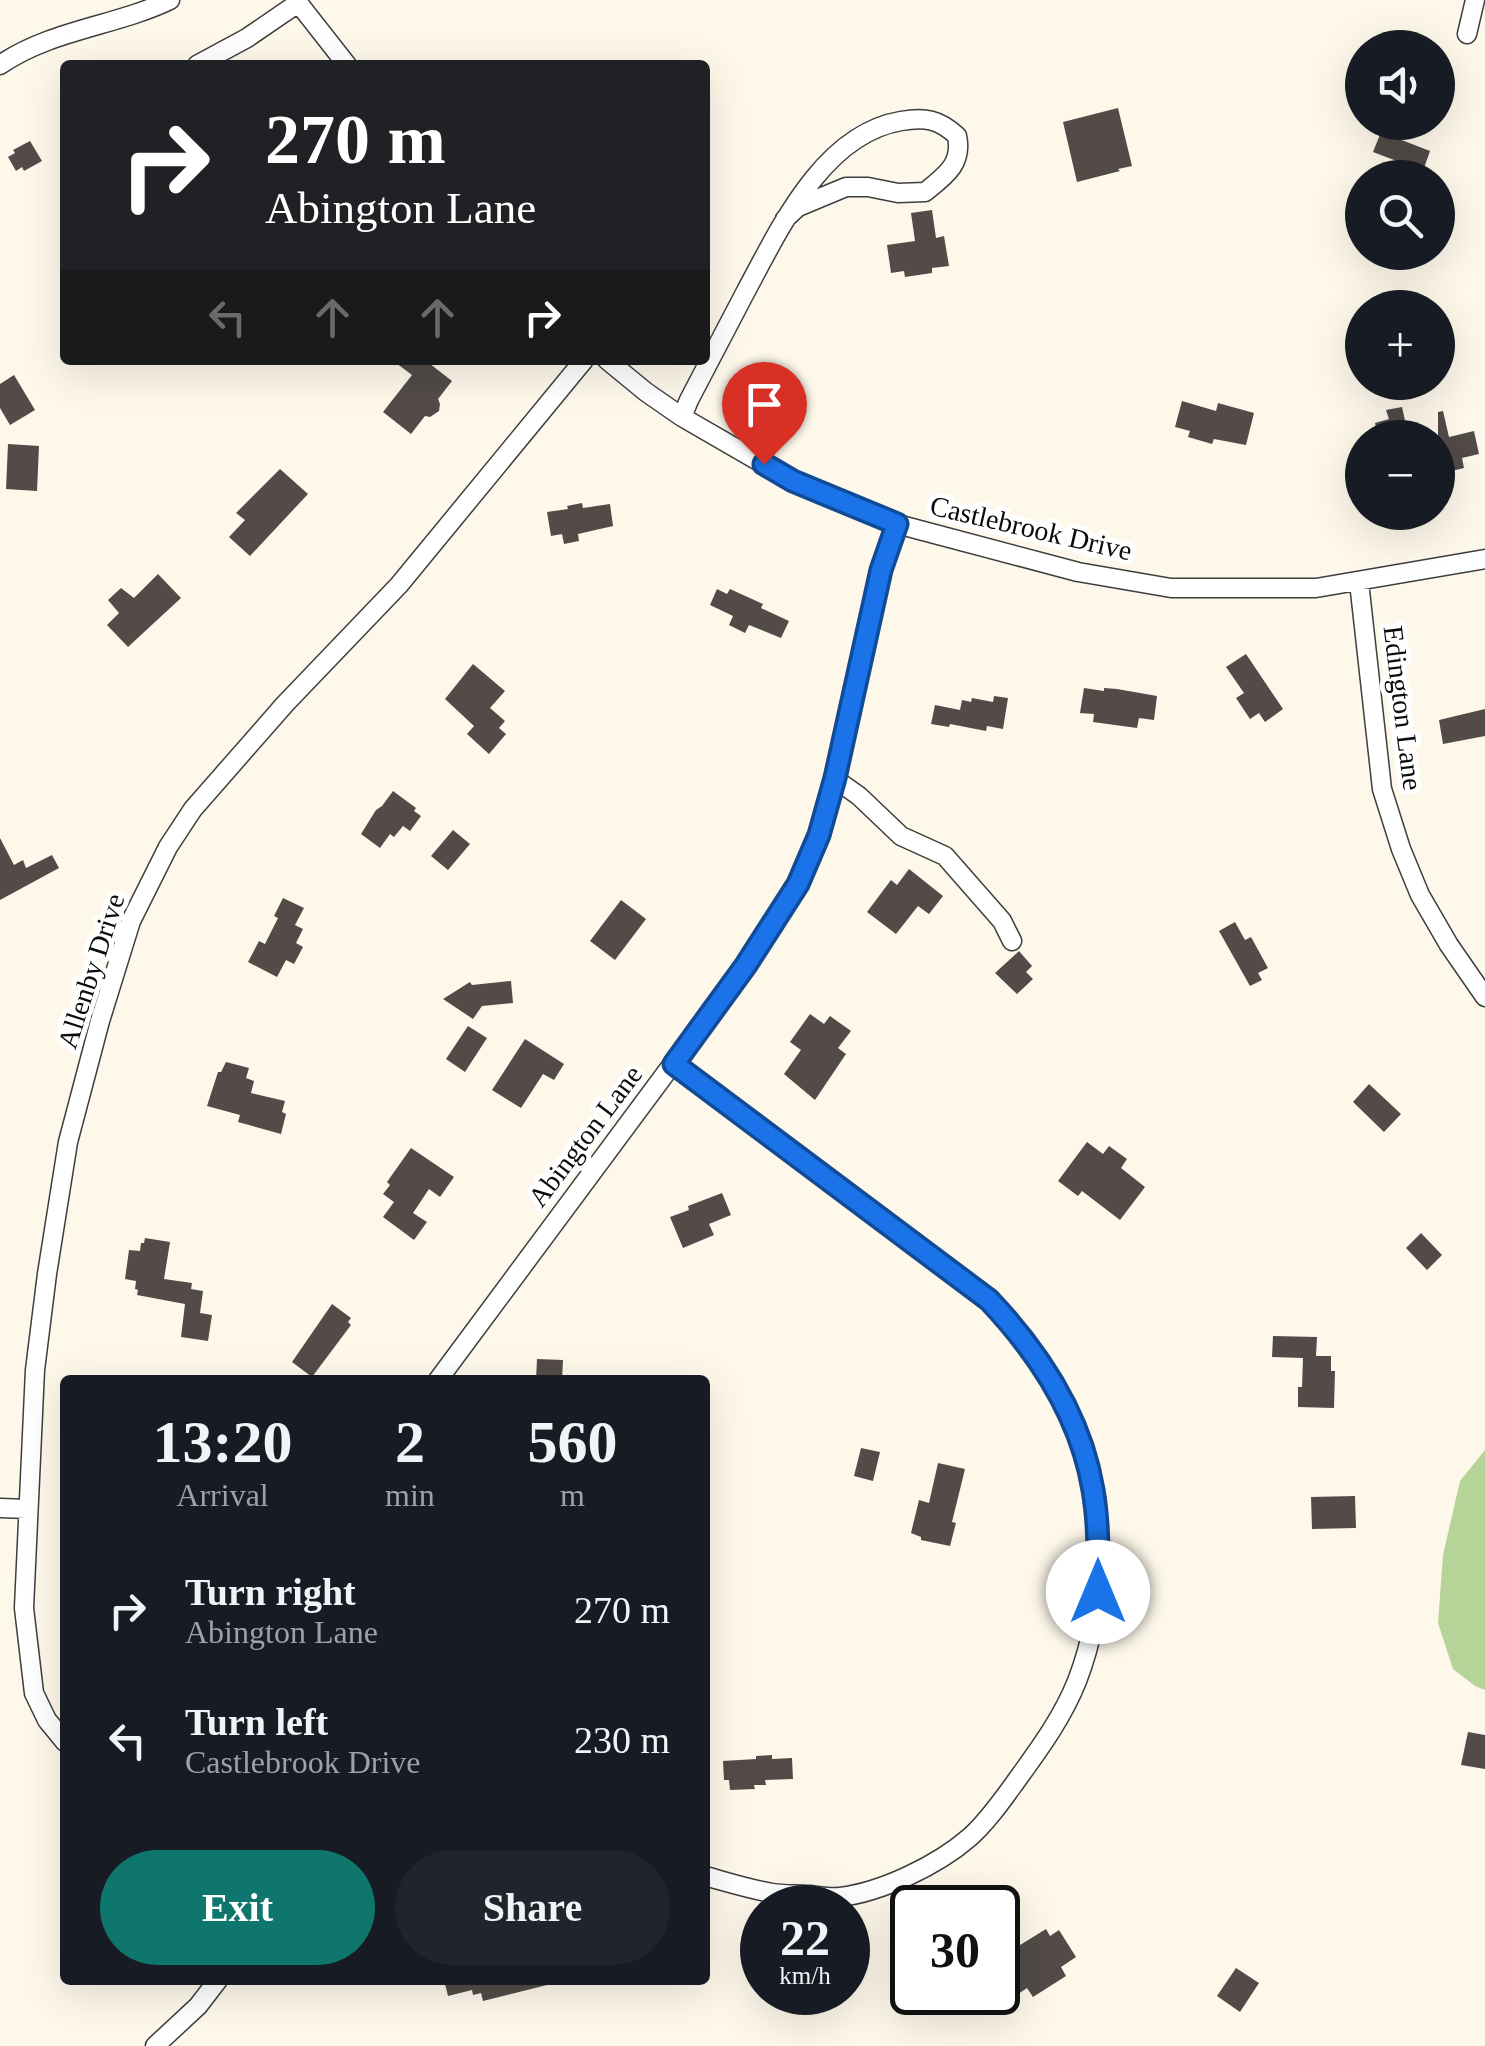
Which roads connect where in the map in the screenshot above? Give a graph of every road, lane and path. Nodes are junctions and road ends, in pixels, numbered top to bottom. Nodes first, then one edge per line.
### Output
1 (170, 0) edge
2 (1475, 0) edge
3 (297, 1) edge
4 (1467, 34) dead end
5 (206, 60) edge
6 (343, 60) edge
7 (0, 65) edge
8 (785, 218) junction
9 (710, 360) edge
10 (580, 365) edge
11 (613, 365) edge
12 (707, 365) edge
13 (682, 418) junction
14 (897, 524) junction
15 (1485, 560) edge
16 (1359, 582) junction
17 (835, 778) junction
18 (1012, 941) dead end
19 (1485, 997) edge
20 (674, 1064) junction
21 (442, 1375) edge
22 (0, 1508) edge
23 (27, 1509) junction
24 (60, 1736) edge
25 (710, 1877) edge
26 (214, 1985) edge
27 (155, 2046) edge

1 - 7 street
2 - 4 street
3 - 5 street
3 - 6 street
8 - 8 street
8 - 9 street
10 - 23 street, Allenby Drive
11 - 13 street, Castlebrook Drive
12 - 13 street
13 - 14 street, Castlebrook Drive
14 - 16 street, Castlebrook Drive
14 - 17 street, Abington Lane
15 - 16 street, Castlebrook Drive
16 - 19 street, Edington Lane
17 - 18 street
17 - 20 street, Abington Lane
20 - 21 street, Abington Lane
20 - 25 street
22 - 23 street
23 - 24 street, Allenby Drive
26 - 27 street

